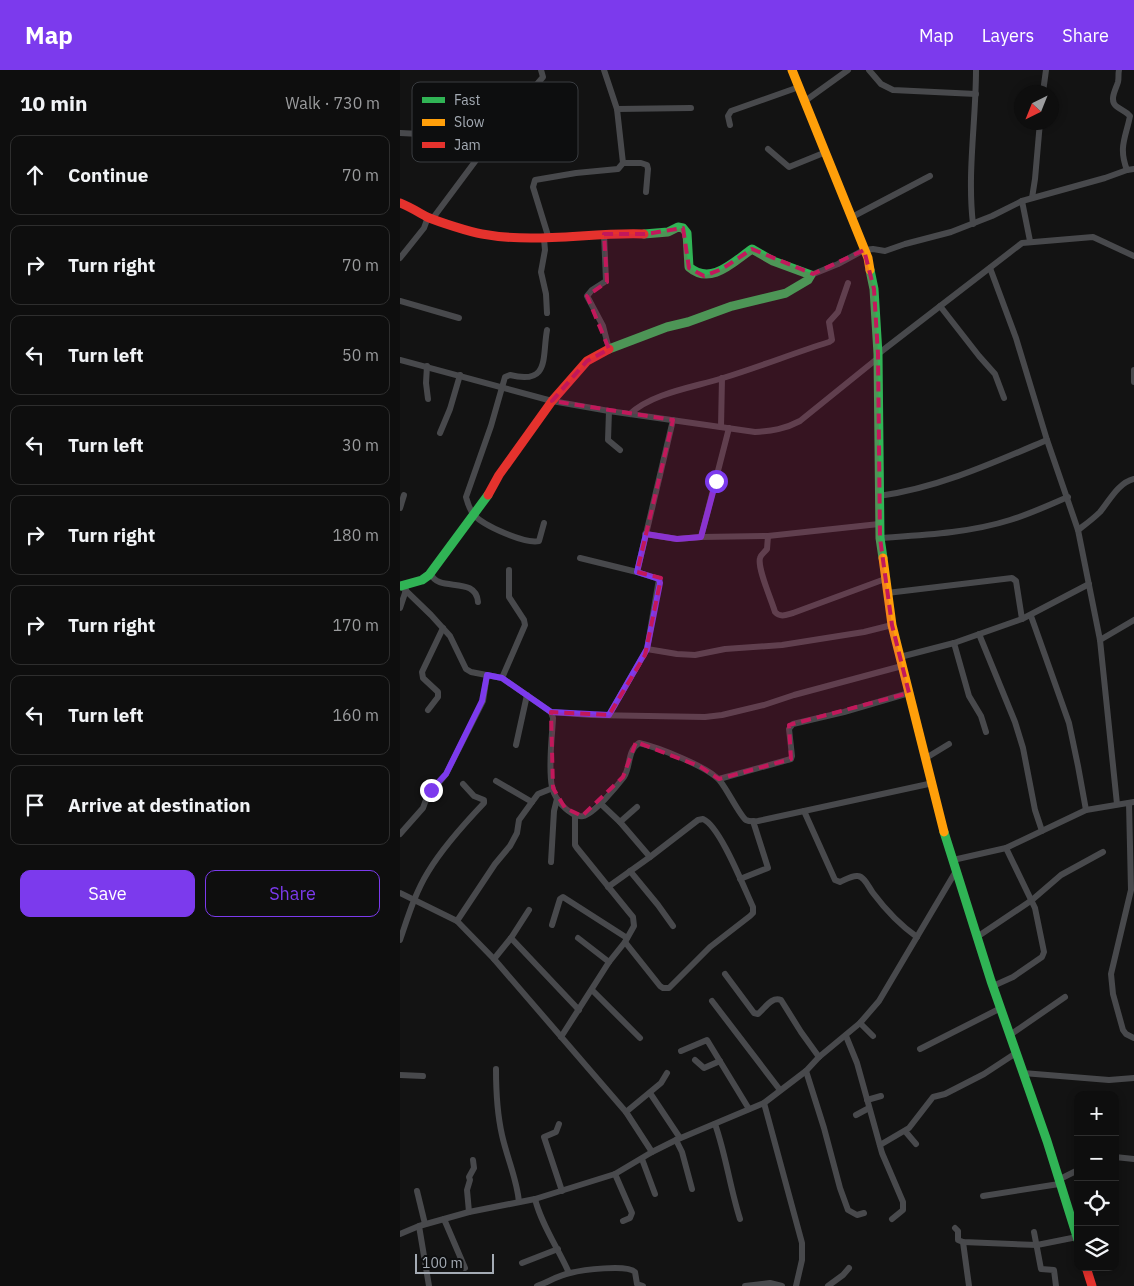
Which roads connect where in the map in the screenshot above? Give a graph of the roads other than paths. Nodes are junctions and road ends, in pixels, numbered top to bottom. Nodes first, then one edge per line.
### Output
1 (541, 70) edge
2 (604, 70) edge
3 (792, 70) edge
4 (848, 70) edge
5 (869, 70) edge
6 (976, 70) edge
7 (1046, 70) edge
8 (1119, 70) edge
9 (539, 82) edge
10 (1044, 85) edge
11 (799, 87) junction
12 (976, 94) junction
13 (805, 101) junction
14 (691, 108) dead end
15 (617, 109) junction
16 (730, 125) dead end
17 (1039, 130) edge
18 (768, 150) dead end
19 (826, 152) junction
20 (474, 162) edge
21 (623, 163) junction
22 (1130, 169) edge
23 (930, 176) dead end
24 (646, 192) dead end
25 (1032, 198) junction
26 (1022, 201) junction
27 (400, 203) edge
28 (852, 217) junction
29 (431, 218) junction
30 (973, 224) junction
31 (604, 234) junction
32 (546, 239) junction
33 (1030, 241) junction
34 (864, 250) junction
35 (1134, 256) edge
36 (400, 258) edge
37 (990, 268) junction
38 (811, 275) junction
39 (848, 283) dead end
40 (400, 301) edge
41 (940, 306) junction
42 (547, 313) dead end
43 (459, 318) dead end
44 (547, 330) dead end
45 (609, 349) junction
46 (878, 356) junction
47 (400, 360) edge
48 (427, 366) junction
49 (1134, 370) edge
50 (460, 375) junction
51 (722, 378) junction
52 (1134, 382) edge
53 (501, 388) junction
54 (1004, 398) dead end
55 (428, 399) dead end
56 (552, 401) junction
57 (609, 411) junction
58 (630, 414) junction
59 (673, 420) junction
60 (721, 427) junction
61 (729, 428) junction
62 (440, 433) dead end
63 (1047, 440) junction
64 (620, 450) dead end
65 (1134, 479) edge
66 (404, 495) dead end
67 (879, 496) junction
68 (1068, 498) junction
69 (400, 508) edge
70 (474, 514) junction
71 (544, 523) dead end
72 (879, 524) junction
73 (1078, 530) junction
74 (646, 534) junction
75 (768, 536) junction
76 (701, 537) junction
77 (880, 538) junction
78 (580, 558) dead end
79 (509, 570) dead end
80 (637, 572) junction
81 (431, 574) junction
82 (885, 579) junction
83 (1089, 584) junction
84 (402, 587) edge
85 (887, 593) junction
86 (478, 602) dead end
87 (400, 608) edge
88 (1031, 616) junction
89 (1022, 619) junction
90 (1134, 620) edge
91 (892, 625) junction
92 (443, 628) junction
93 (979, 634) junction
94 (1100, 640) junction
95 (954, 644) junction
96 (647, 649) junction
97 (901, 662) junction
98 (487, 675) junction
99 (502, 678) junction
100 (908, 693) junction
101 (527, 695) junction
102 (428, 710) dead end
103 (551, 712) junction
104 (609, 715) junction
105 (986, 732) dead end
106 (949, 744) dead end
107 (516, 745) dead end
108 (926, 758) junction
109 (718, 779) junction
110 (496, 781) dead end
111 (933, 783) junction
112 (464, 784) dead end
113 (552, 788) junction
114 (557, 799) junction
115 (532, 802) junction
116 (600, 803) junction
117 (1131, 803) edge
118 (1116, 804) junction
119 (637, 807) dead end
120 (1086, 810) junction
121 (804, 811) junction
122 (575, 816) junction
123 (753, 821) junction
124 (620, 822) junction
125 (1042, 831) junction
126 (400, 834) edge
127 (1006, 848) junction
128 (1103, 852) dead end
129 (650, 857) junction
130 (953, 860) junction
131 (551, 862) dead end
132 (956, 870) junction
133 (630, 871) junction
134 (740, 879) junction
135 (608, 887) junction
136 (400, 893) edge
137 (414, 899) junction
138 (1032, 900) junction
139 (529, 910) dead end
140 (457, 921) junction
141 (552, 925) dead end
142 (673, 926) dead end
143 (917, 937) junction
144 (977, 937) junction
145 (512, 938) junction
146 (578, 938) dead end
147 (400, 940) edge
148 (626, 940) junction
149 (494, 959) junction
150 (609, 962) junction
151 (725, 974) dead end
152 (993, 986) junction
153 (592, 990) junction
154 (1065, 997) dead end
155 (712, 1001) dead end
156 (1001, 1008) junction
157 (579, 1010) junction
158 (860, 1023) junction
159 (846, 1036) junction
160 (874, 1036) dead end
161 (1010, 1036) junction
162 (561, 1037) junction
163 (640, 1038) dead end
164 (1134, 1038) edge
165 (920, 1049) dead end
166 (681, 1051) dead end
167 (1016, 1053) junction
168 (819, 1057) junction
169 (695, 1060) dead end
170 (720, 1061) junction
171 (496, 1069) dead end
172 (806, 1071) junction
173 (666, 1073) dead end
174 (1023, 1073) junction
175 (400, 1075) edge
176 (423, 1076) dead end
177 (1134, 1078) edge
178 (780, 1090) junction
179 (650, 1093) junction
180 (881, 1096) dead end
181 (867, 1100) junction
182 (764, 1102) junction
183 (869, 1108) junction
184 (749, 1109) junction
185 (626, 1112) junction
186 (856, 1115) dead end
187 (559, 1124) dead end
188 (714, 1124) junction
189 (905, 1131) junction
190 (678, 1140) junction
191 (916, 1144) dead end
192 (880, 1145) junction
193 (652, 1152) junction
194 (1119, 1157) edge
195 (642, 1159) junction
196 (1134, 1159) edge
197 (473, 1160) dead end
198 (1074, 1173) edge
199 (615, 1174) junction
200 (1059, 1182) junction
201 (692, 1189) dead end
202 (416, 1191) dead end
203 (562, 1192) junction
204 (655, 1194) dead end
205 (983, 1196) dead end
206 (535, 1199) junction
207 (519, 1202) junction
208 (469, 1212) junction
209 (864, 1213) dead end
210 (444, 1219) junction
211 (740, 1219) dead end
212 (892, 1219) dead end
213 (624, 1221) dead end
214 (422, 1225) junction
215 (956, 1228) dead end
216 (1074, 1230) edge
217 (1034, 1232) dead end
218 (400, 1234) edge
219 (1074, 1239) edge
220 (963, 1242) junction
221 (1037, 1244) junction
222 (558, 1249) junction
223 (522, 1263) dead end
224 (465, 1268) dead end
225 (849, 1268) dead end
226 (1087, 1271) edge
227 (569, 1273) junction
228 (557, 1278) junction
229 (429, 1286) edge
230 (537, 1286) edge
231 (557, 1286) edge
232 (644, 1286) edge
233 (745, 1286) edge
234 (782, 1286) edge
235 (796, 1286) edge
236 (828, 1286) edge
237 (969, 1286) edge
238 (1056, 1286) edge
239 (1092, 1286) edge

1 - 9 street
2 - 15 street
3 - 11 street
4 - 13 street
5 - 12 street
6 - 12 street
7 - 10 street
8 - 22 street
11 - 13 street
11 - 16 street
12 - 30 street
13 - 19 street
14 - 15 street
15 - 21 street
17 - 25 street
18 - 19 street
19 - 28 street
20 - 29 street
21 - 24 street
21 - 32 street
22 - 25 street
23 - 28 street
25 - 26 street
26 - 30 street
26 - 33 street
27 - 29 street
28 - 34 street
29 - 32 street
29 - 36 street
30 - 34 street
31 - 32 street
31 - 38 street
31 - 45 street
32 - 42 street
33 - 35 street
33 - 37 street
34 - 38 street
34 - 46 street
37 - 41 street
37 - 63 street
38 - 45 street
39 - 51 street
40 - 43 street
41 - 46 street
41 - 54 street
44 - 53 street
45 - 56 street
46 - 61 street
46 - 67 street
47 - 48 street
48 - 50 street
48 - 55 street
49 - 52 street
50 - 53 street
50 - 62 street
51 - 58 street
51 - 60 street
53 - 56 street
53 - 70 street
56 - 57 street
56 - 70 street
57 - 58 street
57 - 64 street
58 - 59 street
59 - 60 street
59 - 74 street
60 - 61 street
61 - 76 street
63 - 67 street
63 - 68 street
65 - 73 street
66 - 69 street
67 - 72 street
68 - 73 street
68 - 77 street
70 - 71 street
70 - 81 street
72 - 75 street
72 - 77 street
73 - 83 street
74 - 76 street
74 - 80 street
75 - 76 street
75 - 82 street
77 - 82 street
78 - 80 street
79 - 99 street
80 - 96 street
81 - 84 street
81 - 86 street
82 - 85 street
83 - 88 street
83 - 94 street
84 - 87 street
84 - 92 street
85 - 89 street
85 - 91 street
88 - 89 street
88 - 120 street
89 - 93 street
90 - 94 street
91 - 96 street
91 - 97 street
92 - 98 street
92 - 102 street
93 - 95 street
93 - 125 street
94 - 118 street
95 - 97 street
95 - 105 street
96 - 104 street
97 - 100 street
97 - 104 street
98 - 99 street
98 - 126 street
99 - 101 street
100 - 108 street
100 - 109 street
101 - 103 street
101 - 107 street
103 - 104 street
103 - 113 street
106 - 108 street
108 - 111 street
109 - 116 street
109 - 123 street
110 - 115 street
111 - 121 street
111 - 130 street
112 - 137 street
113 - 114 street
113 - 115 street
114 - 122 street
114 - 131 street
115 - 140 street
116 - 122 street
116 - 124 street
117 - 118 street
117 - 164 street
118 - 120 street
119 - 124 street
120 - 125 street
121 - 123 street
121 - 143 street
122 - 135 street
123 - 134 street
124 - 129 street
125 - 127 street
127 - 130 street
127 - 138 street
128 - 138 street
129 - 133 street
129 - 134 street
130 - 132 street
132 - 143 street
132 - 144 street
133 - 135 street
133 - 142 street
134 - 148 street
135 - 148 street
136 - 137 street
137 - 140 street
137 - 147 street
138 - 144 street
138 - 152 street
139 - 145 street
140 - 149 street
141 - 148 street
143 - 158 street
144 - 152 street
145 - 149 street
145 - 157 street
146 - 150 street
148 - 150 street
149 - 162 street
150 - 153 street
151 - 168 street
152 - 156 street
153 - 157 street
153 - 163 street
154 - 161 street
155 - 178 street
156 - 161 street
156 - 165 street
157 - 162 street
158 - 159 street
158 - 160 street
159 - 168 street
159 - 181 street
161 - 167 street
162 - 185 street
166 - 170 street
167 - 174 street
167 - 189 street
168 - 172 street
169 - 170 street
170 - 184 street
171 - 207 street
172 - 178 street
172 - 209 street
173 - 179 street
174 - 177 street
174 - 200 street
175 - 176 street
178 - 182 street
179 - 185 street
179 - 190 street
180 - 181 street
181 - 183 street
182 - 184 street
182 - 235 street
183 - 186 street
183 - 192 street
184 - 188 street
185 - 193 street
187 - 203 street
188 - 190 street
188 - 211 street
189 - 191 street
189 - 192 street
190 - 193 street
190 - 201 street
192 - 212 street
193 - 195 street
194 - 196 street
195 - 199 street
195 - 204 street
197 - 208 street
198 - 200 street
199 - 203 street
199 - 213 street
200 - 205 street
200 - 216 street
202 - 214 street
203 - 206 street
206 - 207 street
206 - 222 street
207 - 208 street
208 - 210 street
210 - 214 street
210 - 224 street
214 - 218 street
214 - 229 street
215 - 220 street
217 - 221 street
219 - 221 street
220 - 221 street
220 - 237 street
221 - 238 street
222 - 223 street
222 - 227 street
225 - 236 street
226 - 239 street
227 - 228 street
227 - 232 street
228 - 230 street
228 - 231 street
233 - 234 street

